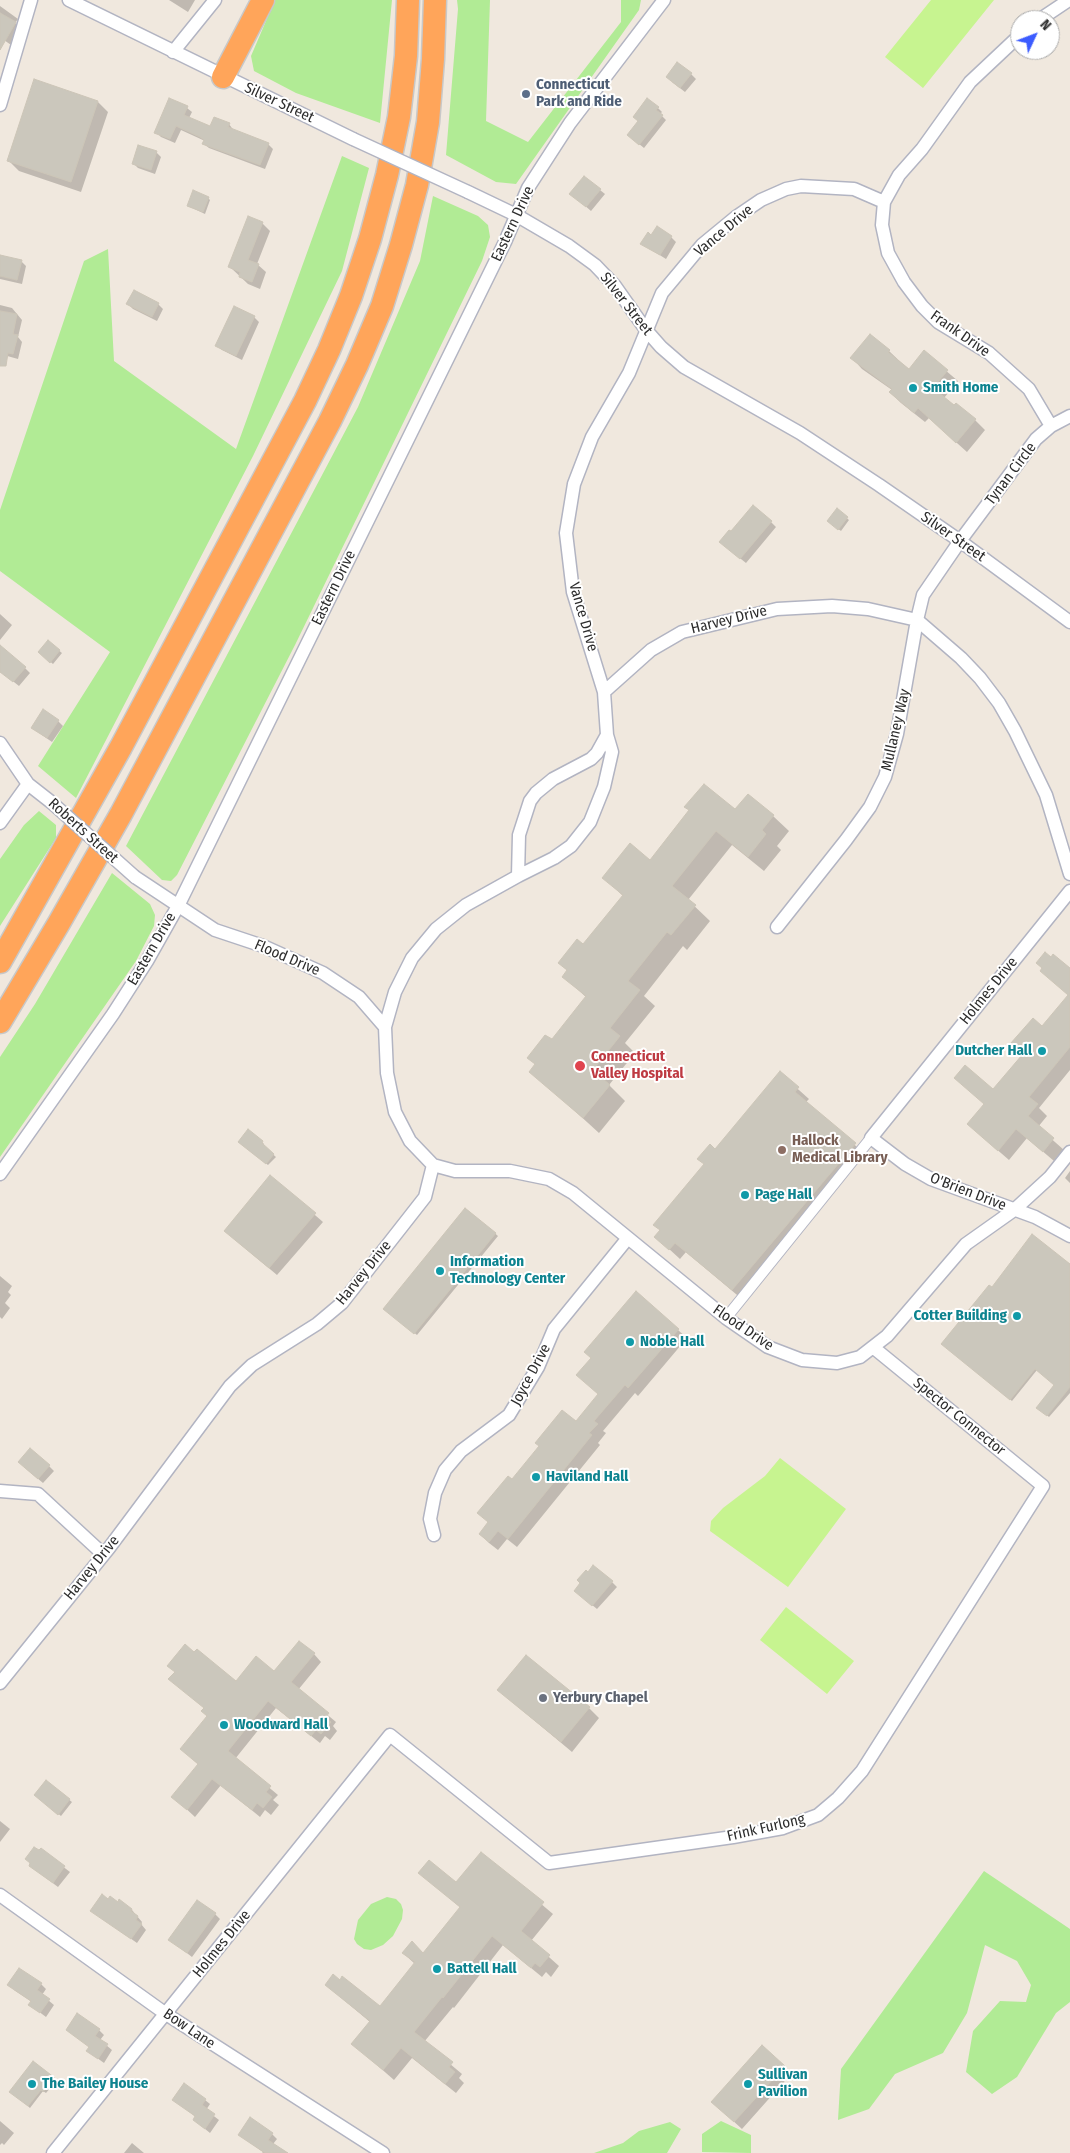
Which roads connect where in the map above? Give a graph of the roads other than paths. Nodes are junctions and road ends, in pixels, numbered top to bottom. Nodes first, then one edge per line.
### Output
1 (31, 0) edge
2 (69, 0) edge
3 (214, 0) edge
4 (262, 0) edge
5 (408, 0) edge
6 (435, 0) edge
7 (664, 0) edge
8 (1070, 0) edge
9 (1054, 10) edge
10 (1010, 44) edge
11 (173, 52) junction
12 (223, 77) junction
13 (0, 105) edge
14 (884, 202) junction
15 (516, 215) junction
16 (646, 330) junction
17 (1070, 416) edge
18 (1051, 426) junction
19 (960, 541) junction
20 (917, 620) junction
21 (1070, 622) edge
22 (604, 692) junction
23 (607, 735) junction
24 (0, 743) edge
25 (28, 784) junction
26 (0, 823) edge
27 (1070, 874) edge
28 (518, 876) junction
29 (1070, 891) edge
30 (178, 906) junction
31 (777, 927) dead end
32 (0, 962) edge
33 (0, 1022) edge
34 (385, 1027) junction
35 (871, 1138) junction
36 (1070, 1152) edge
37 (433, 1165) junction
38 (0, 1174) edge
39 (1014, 1210) junction
40 (1070, 1236) edge
41 (628, 1238) junction
42 (726, 1318) junction
43 (874, 1348) junction
44 (1044, 1486) joint
45 (0, 1491) edge
46 (434, 1535) dead end
47 (104, 1554) junction
48 (0, 1682) edge
49 (390, 1735) joint
50 (0, 1895) edge
51 (166, 2014) junction
52 (53, 2153) edge
53 (384, 2153) edge

1 - 13 street
2 - 11 street, Silver Street
3 - 11 street
4 - 12 highway
5 - 32 highway
6 - 33 highway
7 - 15 street, Eastern Drive
8 - 9 street
10 - 14 street
11 - 12 street, Silver Street
12 - 15 street, Silver Street, bridge
14 - 16 street, Vance Drive
14 - 18 street, Frank Drive
15 - 16 street, Silver Street
15 - 30 street, Eastern Drive
16 - 19 street, Silver Street
16 - 22 street, Vance Drive
17 - 18 street, Tynan Circle
18 - 19 street, Tynan Circle
19 - 20 street, Mullaney Way
19 - 21 street, Silver Street
20 - 22 street, Harvey Drive
20 - 27 street
20 - 31 street, Mullaney Way
22 - 23 street
23 - 28 street
23 - 28 street
24 - 25 street, Roberts Street
25 - 26 street
25 - 30 street, Roberts Street, bridge
28 - 34 street
29 - 35 street, Holmes Drive
30 - 34 street, Flood Drive
30 - 38 street, Eastern Drive
34 - 37 street
35 - 39 street, O'Brien Drive
35 - 42 street
36 - 39 street, Flood Drive
37 - 41 street, Flood Drive
37 - 47 street, Harvey Drive
39 - 40 street, O'Brien Drive
39 - 43 street, Flood Drive
41 - 42 street, Flood Drive
41 - 46 street, Joyce Drive
42 - 43 street, Flood Drive
43 - 44 street, Spector Connector
44 - 49 street, Frink Furlong
45 - 47 street
47 - 48 street, Harvey Drive
49 - 51 street, Holmes Drive
50 - 51 street, Bow Lane
51 - 52 street, Holmes Drive
51 - 53 street, Bow Lane

